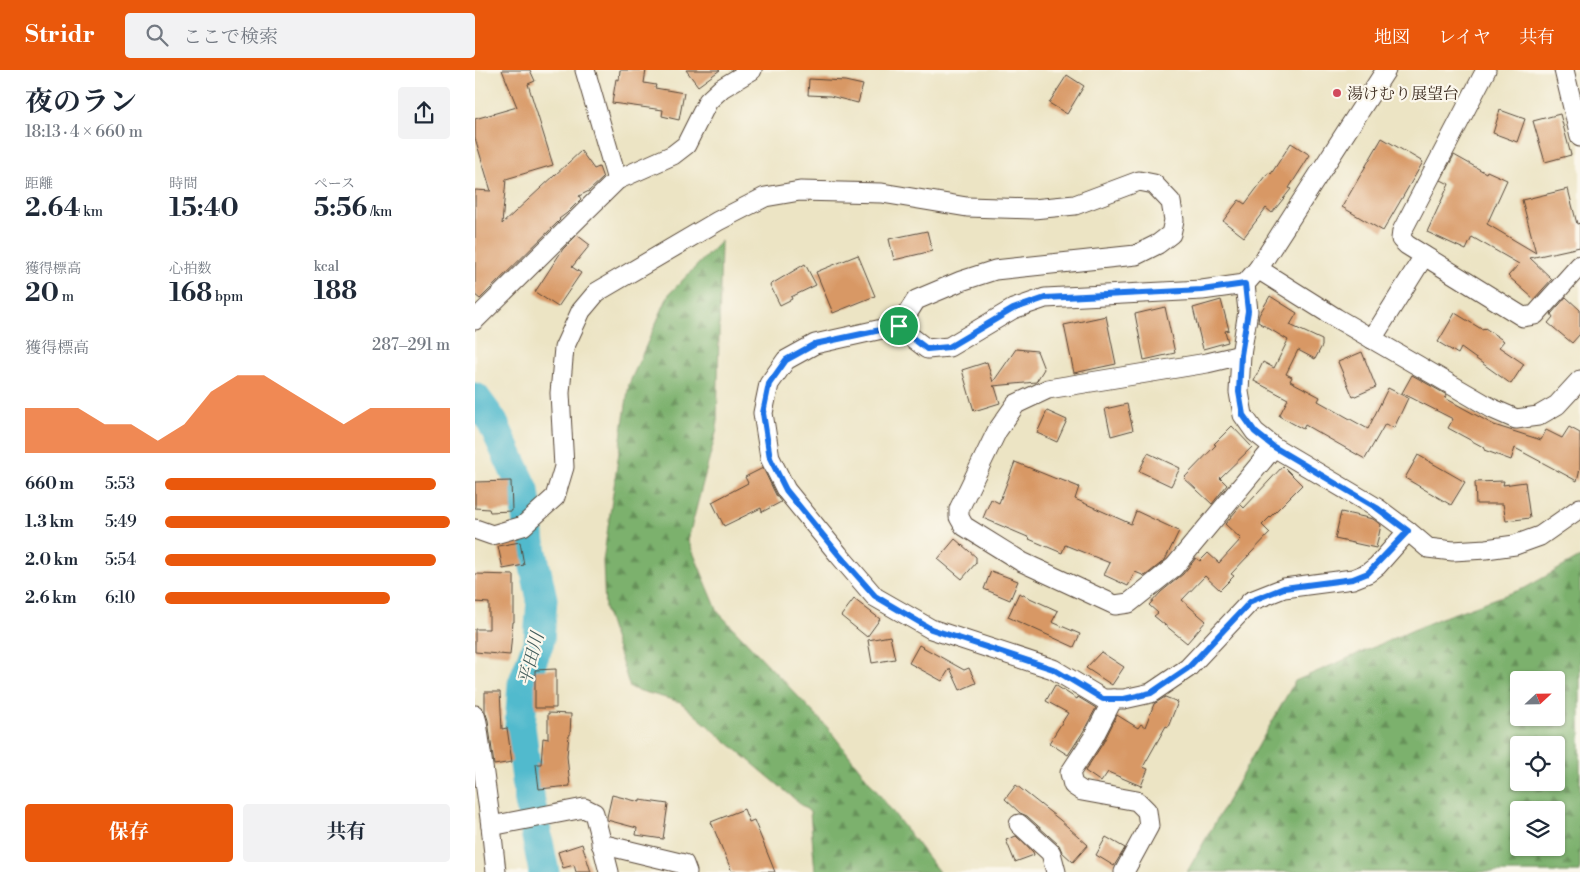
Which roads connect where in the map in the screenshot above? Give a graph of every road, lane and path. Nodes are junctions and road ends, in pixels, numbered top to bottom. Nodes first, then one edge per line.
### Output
1 (585, 70) edge
2 (752, 70) edge
3 (1386, 70) edge
4 (1486, 70) edge
5 (1564, 70) edge
6 (1580, 137) edge
7 (617, 180) junction
8 (1424, 256) junction
9 (1580, 265) edge
10 (1259, 269) junction
11 (1245, 284) junction
12 (475, 320) edge
13 (899, 326) junction
14 (1372, 339) junction
15 (1241, 355) junction
16 (1580, 380) edge
17 (1274, 447) junction
18 (1580, 508) edge
19 (475, 530) edge
20 (1408, 531) junction
21 (1113, 699) junction
22 (475, 715) edge
23 (1019, 824) dead end
24 (491, 826) junction
25 (601, 844) junction
26 (496, 872) edge
27 (609, 872) edge
28 (687, 872) edge
29 (1056, 872) edge
30 (1124, 872) edge

1 - 7 street
2 - 7 street
3 - 10 street
4 - 8 street
5 - 6 street
7 - 12 street
8 - 9 street
8 - 14 street
10 - 11 street
10 - 14 street
11 - 13 street
11 - 15 street
13 - 19 street
13 - 21 street
14 - 16 street
15 - 17 street
15 - 17 street
17 - 20 street
18 - 20 street
20 - 21 street
21 - 30 street
22 - 24 street
23 - 29 street
24 - 25 street
24 - 26 street
25 - 27 street
25 - 28 street

